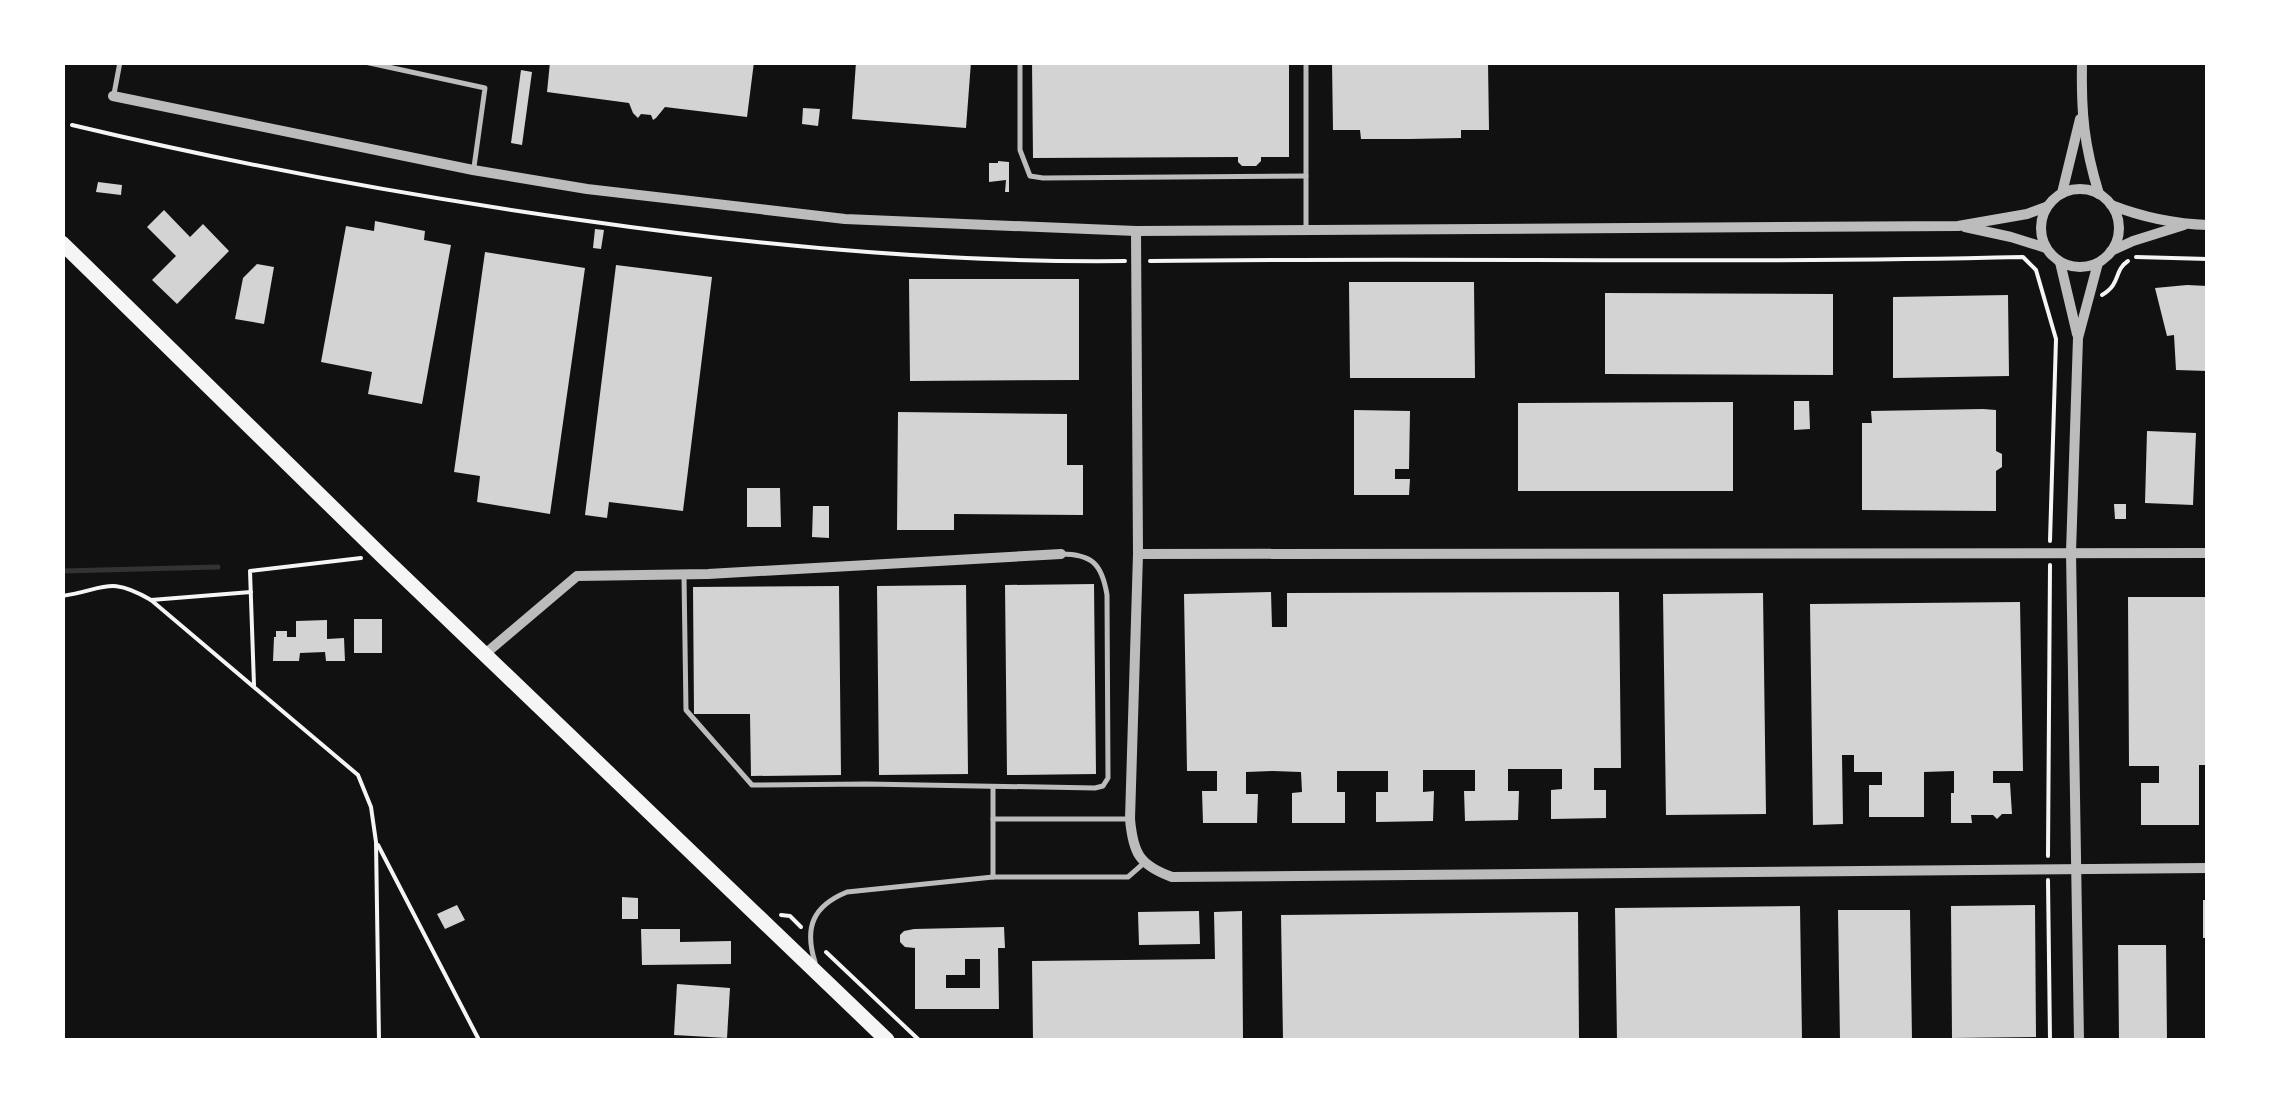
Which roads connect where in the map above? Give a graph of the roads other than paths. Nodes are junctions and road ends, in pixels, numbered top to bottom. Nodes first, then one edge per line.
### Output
1 (120, 62) edge
2 (365, 62) edge
3 (1020, 62) edge
4 (1306, 62) edge
5 (2082, 62) edge
6 (113, 96) joint
7 (2081, 113) junction
8 (473, 170) junction
9 (1306, 176) junction
10 (2062, 193) junction
11 (2099, 194) junction
12 (2110, 204) junction
13 (2046, 207) junction
14 (2185, 224) junction
15 (2208, 225) edge
16 (1958, 226) junction
17 (1306, 230) junction
18 (1136, 231) junction
19 (62, 242) edge
20 (2046, 248) junction
21 (2111, 251) junction
22 (2060, 262) junction
23 (2098, 262) junction
24 (2078, 338) junction
25 (2071, 552) junction
26 (2208, 553) edge
27 (1061, 554) joint
28 (1138, 554) junction
29 (684, 574) junction
30 (485, 654) junction
31 (994, 787) junction
32 (994, 820) junction
33 (1130, 820) junction
34 (1144, 864) junction
35 (2208, 868) edge
36 (2077, 869) junction
37 (994, 877) junction
38 (818, 974) junction
39 (887, 1040) edge
40 (2078, 1040) edge

1 - 6 lane
2 - 8 lane
3 - 9 lane
4 - 9 lane
5 - 7 street
6 - 8 street
7 - 10 street
7 - 11 street
8 - 18 street
9 - 17 lane
10 - 11 street
10 - 13 street
11 - 12 street
12 - 14 street
12 - 21 street
13 - 16 street
13 - 20 street
14 - 15 street
14 - 21 street
16 - 17 street
16 - 20 street
17 - 18 street
18 - 28 street
19 - 30 main road
20 - 22 street
21 - 23 street
22 - 23 street
22 - 24 street
23 - 24 street
24 - 25 street
25 - 26 street
25 - 28 street
25 - 36 street
27 - 29 street
27 - 31 lane
28 - 33 street
29 - 30 street
29 - 31 lane
30 - 38 main road
31 - 32 lane
32 - 33 lane
32 - 37 lane
33 - 34 street
34 - 36 street
34 - 37 lane
35 - 36 street
36 - 40 street
37 - 38 lane
38 - 39 main road

